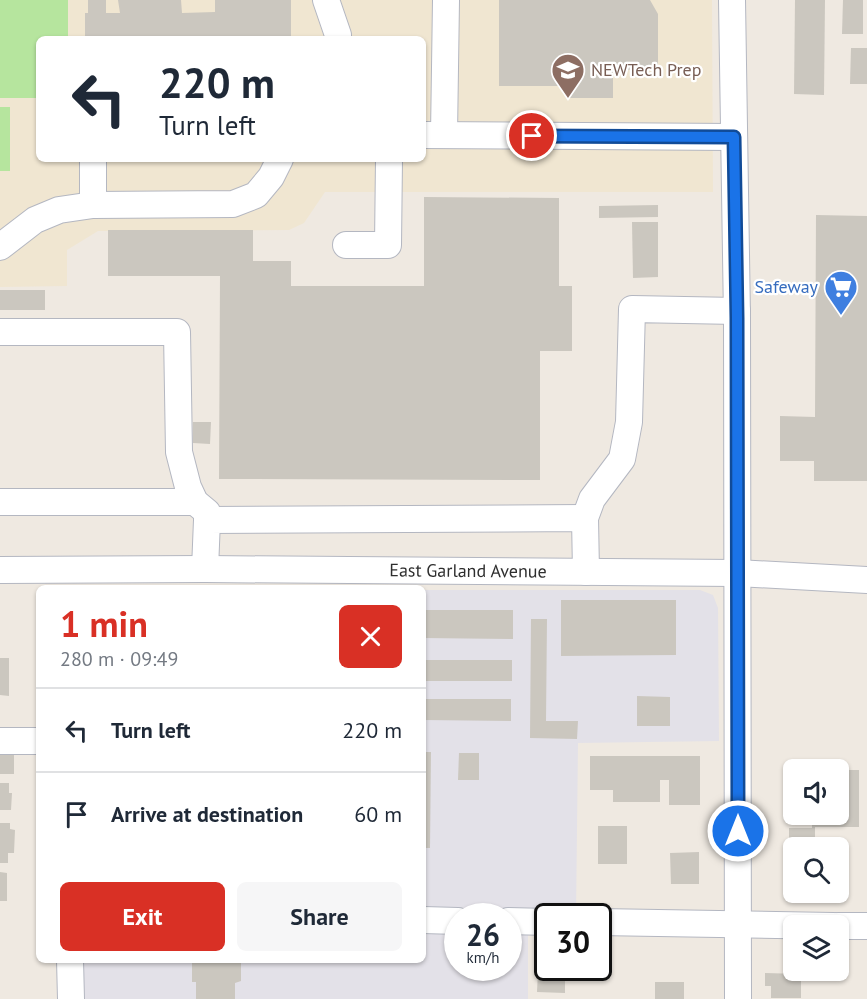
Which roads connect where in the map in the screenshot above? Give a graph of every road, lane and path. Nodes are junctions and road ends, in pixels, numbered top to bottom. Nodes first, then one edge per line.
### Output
1 (326, 0) edge
2 (446, 0) edge
3 (732, 0) edge
4 (338, 36) edge
5 (434, 135) edge
6 (734, 137) junction
7 (93, 162) edge
8 (278, 162) edge
9 (389, 162) edge
10 (93, 205) junction
11 (345, 245) dead end
12 (0, 247) edge
13 (736, 311) junction
14 (0, 332) edge
15 (0, 502) edge
16 (201, 511) junction
17 (585, 518) junction
18 (205, 569) junction
19 (0, 570) edge
20 (586, 572) junction
21 (737, 573) junction
22 (69, 578) edge
23 (867, 580) edge
24 (0, 741) edge
25 (36, 741) edge
26 (426, 920) edge
27 (444, 921) edge
28 (612, 922) edge
29 (739, 924) junction
30 (783, 925) edge
31 (849, 926) edge
32 (867, 926) edge
33 (70, 963) edge
34 (70, 999) edge
35 (738, 999) edge

1 - 4 street
2 - 5 street
3 - 6 street
5 - 6 street
6 - 13 street
7 - 10 street
8 - 10 street
9 - 11 street
10 - 12 street
13 - 17 street
13 - 21 street
14 - 16 street
15 - 16 street
16 - 17 street
16 - 18 street
17 - 20 street
18 - 20 street, East Garland Avenue
18 - 22 street, East Garland Avenue
19 - 22 street, East Garland Avenue
20 - 21 street, East Garland Avenue
21 - 23 street, East Garland Avenue
21 - 29 street
24 - 25 street
26 - 27 street
28 - 29 street
29 - 30 street
29 - 35 street
31 - 32 street
33 - 34 street

